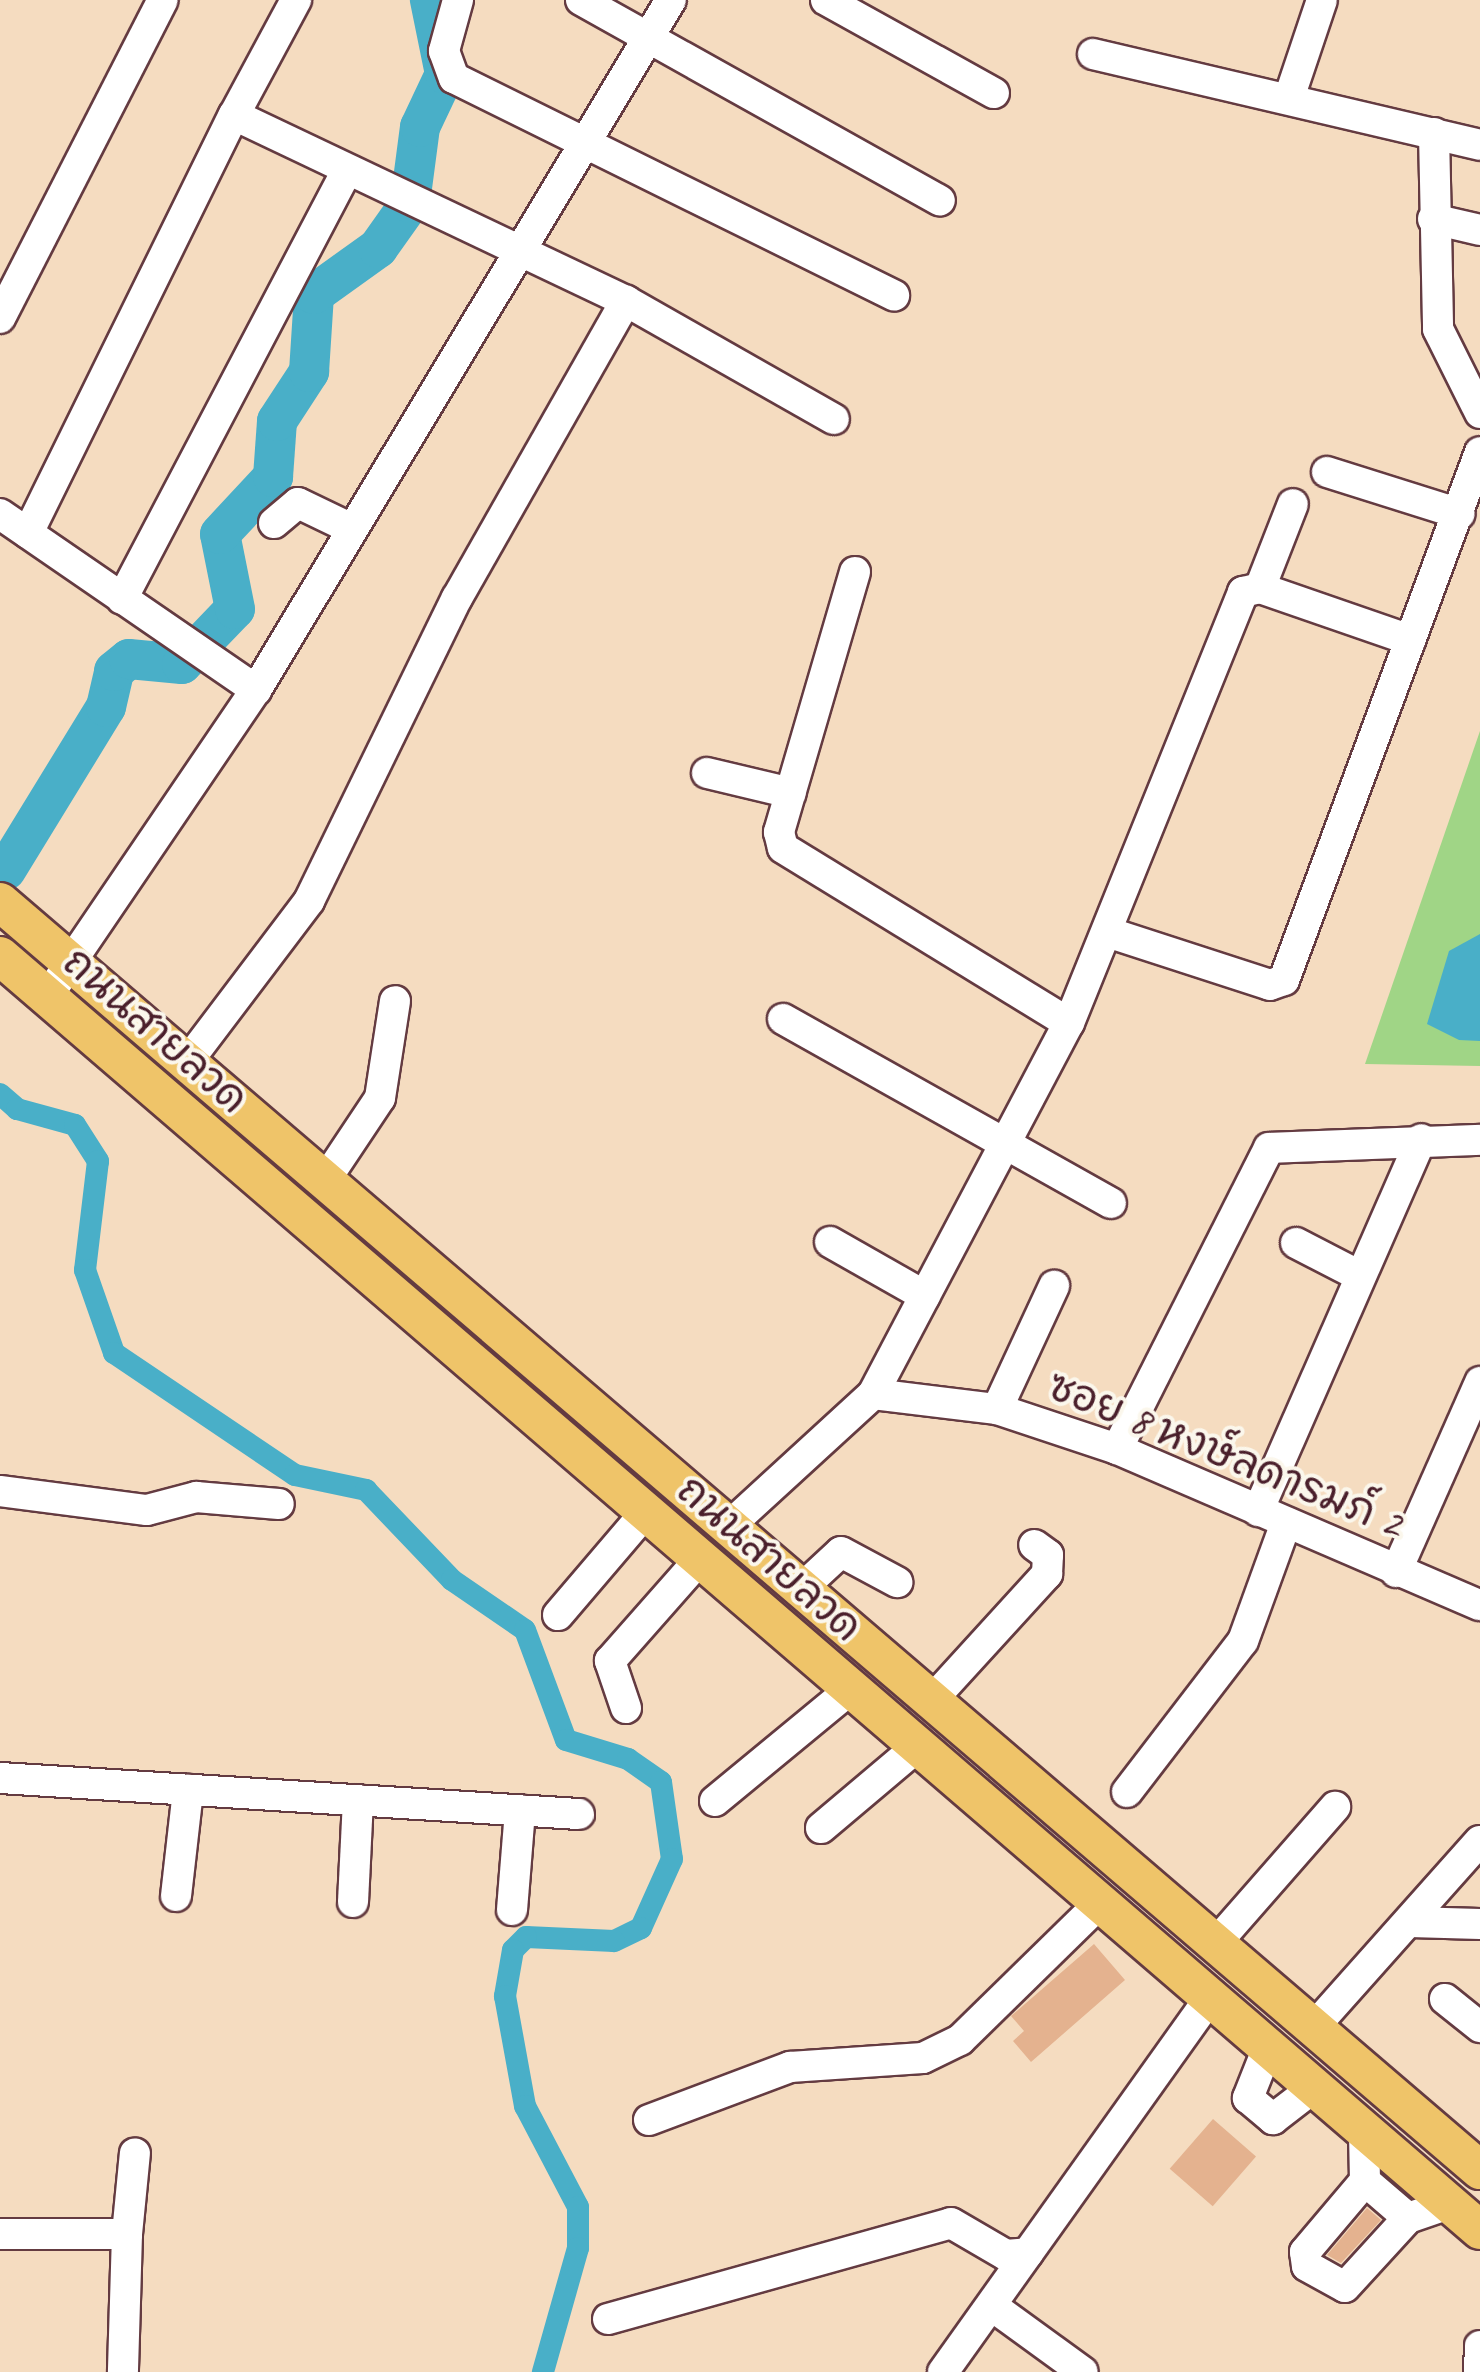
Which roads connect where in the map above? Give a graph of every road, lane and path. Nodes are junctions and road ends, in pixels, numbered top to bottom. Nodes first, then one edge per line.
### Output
1 (163, 0) edge
2 (296, 0) edge
3 (458, 0) edge
4 (581, 0) edge
5 (671, 0) edge
6 (826, 0) edge
7 (1322, 0) edge
8 (646, 40) junction
9 (1093, 54) dead end
10 (994, 94) dead end
11 (1289, 98) junction
12 (234, 115) junction
13 (1434, 132) junction
14 (578, 145) junction
15 (1480, 145) edge
16 (345, 174) junction
17 (940, 202) dead end
18 (1433, 219) junction
19 (1480, 230) edge
20 (514, 255) junction
21 (894, 295) dead end
22 (626, 301) junction
23 (0, 318) edge
24 (1480, 413) edge
25 (834, 420) dead end
26 (1480, 452) edge
27 (1327, 472) dead end
28 (1293, 504) dead end
29 (0, 514) edge
30 (1460, 514) junction
31 (274, 523) dead end
32 (352, 529) junction
33 (28, 533) junction
34 (855, 572) dead end
35 (1260, 588) junction
36 (122, 599) junction
37 (1410, 640) junction
38 (256, 690) junction
39 (707, 773) dead end
40 (791, 792) junction
41 (0, 902) edge
42 (1107, 932) junction
43 (0, 956) edge
44 (72, 964) junction
45 (47, 997) junction
46 (395, 1000) dead end
47 (783, 1018) dead end
48 (1069, 1023) junction
49 (188, 1062) junction
50 (1421, 1139) junction
51 (1480, 1140) edge
52 (1006, 1146) junction
53 (326, 1179) junction
54 (1111, 1204) dead end
55 (830, 1242) dead end
56 (1296, 1242) dead end
57 (1358, 1274) junction
58 (1054, 1286) dead end
59 (925, 1296) junction
60 (1480, 1382) edge
61 (873, 1394) junction
62 (997, 1409) junction
63 (1117, 1449) junction
64 (0, 1492) edge
65 (279, 1504) dead end
66 (646, 1513) junction
67 (1272, 1517) junction
68 (728, 1527) junction
69 (1034, 1544) dead end
70 (700, 1559) junction
71 (1396, 1572) junction
72 (897, 1582) dead end
73 (802, 1589) junction
74 (1480, 1605) edge
75 (558, 1615) dead end
76 (850, 1689) junction
77 (932, 1700) junction
78 (626, 1708) dead end
79 (917, 1747) junction
80 (1013, 1772) junction
81 (0, 1778) edge
82 (188, 1790) junction
83 (1127, 1792) dead end
84 (358, 1800) junction
85 (715, 1801) dead end
86 (983, 1804) junction
87 (1335, 1807) dead end
88 (520, 1810) junction
89 (579, 1814) dead end
90 (821, 1828) dead end
91 (1480, 1841) edge
92 (176, 1896) dead end
93 (353, 1902) dead end
94 (1098, 1905) junction
95 (512, 1910) dead end
96 (1410, 1922) junction
97 (1480, 1924) edge
98 (1216, 1943) junction
99 (1445, 1999) dead end
100 (1208, 2000) junction
101 (1314, 2027) junction
102 (1480, 2027) edge
103 (648, 2120) dead end
104 (1364, 2133) junction
105 (136, 2153) dead end
106 (1479, 2167) edge
107 (1365, 2181) junction
108 (1449, 2204) junction
109 (1408, 2218) junction
110 (1480, 2230) edge
111 (0, 2234) edge
112 (127, 2234) junction
113 (1028, 2253) junction
114 (992, 2306) junction
115 (608, 2319) dead end
116 (1480, 2346) edge
117 (123, 2372) edge
118 (944, 2372) edge
119 (1083, 2372) edge
120 (1479, 2372) edge

1 - 23 street
2 - 12 street
3 - 14 street
4 - 8 street
5 - 8 street
6 - 10 street
7 - 11 street
8 - 14 street
8 - 17 street
9 - 11 street
11 - 13 street
12 - 16 street
12 - 33 street
13 - 15 street
13 - 18 street
14 - 20 street
14 - 21 street
16 - 20 street
16 - 36 street
18 - 19 street
18 - 24 street
20 - 22 street
20 - 32 street
22 - 25 street
22 - 49 street
26 - 30 street
27 - 30 street
28 - 35 street
29 - 33 street
30 - 37 street
31 - 32 street
32 - 38 street
33 - 36 street
34 - 40 street
35 - 37 street
35 - 42 street
36 - 38 street
37 - 42 street
38 - 44 street
39 - 40 street
40 - 48 street
41 - 44 main road, ถนนสายลวด
42 - 48 street
43 - 45 main road, ถนนสายลวด
44 - 45 street
44 - 49 main road, ถนนสายลวด
45 - 66 main road, ถนนสายลวด
46 - 53 street
47 - 52 street
48 - 52 street
49 - 53 main road, ถนนสายลวด
50 - 51 street
50 - 57 street
50 - 63 street
52 - 54 street
52 - 59 street
53 - 68 main road, ถนนสายลวด
55 - 59 street
56 - 57 street
57 - 67 street
58 - 62 street
59 - 61 street
60 - 71 street
61 - 62 street, ซอย 8 หงษ์ลดารมภ์ 2
61 - 68 street
62 - 63 street, ซอย 8 หงษ์ลดารมภ์ 2
63 - 67 street, ซอย 8 หงษ์ลดารมภ์ 2
64 - 65 street
66 - 70 main road, ถนนสายลวด
66 - 75 street
67 - 71 street, ซอย 8 หงษ์ลดารมภ์ 2
67 - 83 street
68 - 73 main road, ถนนสายลวด
69 - 77 street
70 - 76 main road, ถนนสายลวด
70 - 78 street
71 - 74 street, ซอย 8 หงษ์ลดารมภ์ 2
72 - 73 street
73 - 77 main road, ถนนสายลวด
76 - 79 main road, ถนนสายลวด
76 - 85 street
77 - 80 main road, ถนนสายลวด
79 - 86 main road, ถนนสายลวด
79 - 90 street
80 - 86 main road
80 - 98 main road, ถนนสายลวด
81 - 82 street
82 - 84 street
82 - 92 street
84 - 88 street
84 - 93 street
86 - 94 main road, ถนนสายลวด
87 - 98 street
88 - 89 street
88 - 95 street
91 - 96 street
94 - 100 main road, ถนนสายลวด
94 - 103 street
96 - 97 street
96 - 101 street
98 - 101 main road, ถนนสายลวด
99 - 102 street
100 - 104 main road, ถนนสายลวด
100 - 113 street
101 - 106 main road, ถนนสายลวด
104 - 107 street
104 - 108 main road, ถนนสายลวด
105 - 112 street
107 - 109 street
107 - 109 street
108 - 109 street
108 - 110 main road, ถนนสายลวด
111 - 112 street
112 - 117 street
113 - 114 street
113 - 115 street
114 - 118 street
114 - 119 street
116 - 120 street

